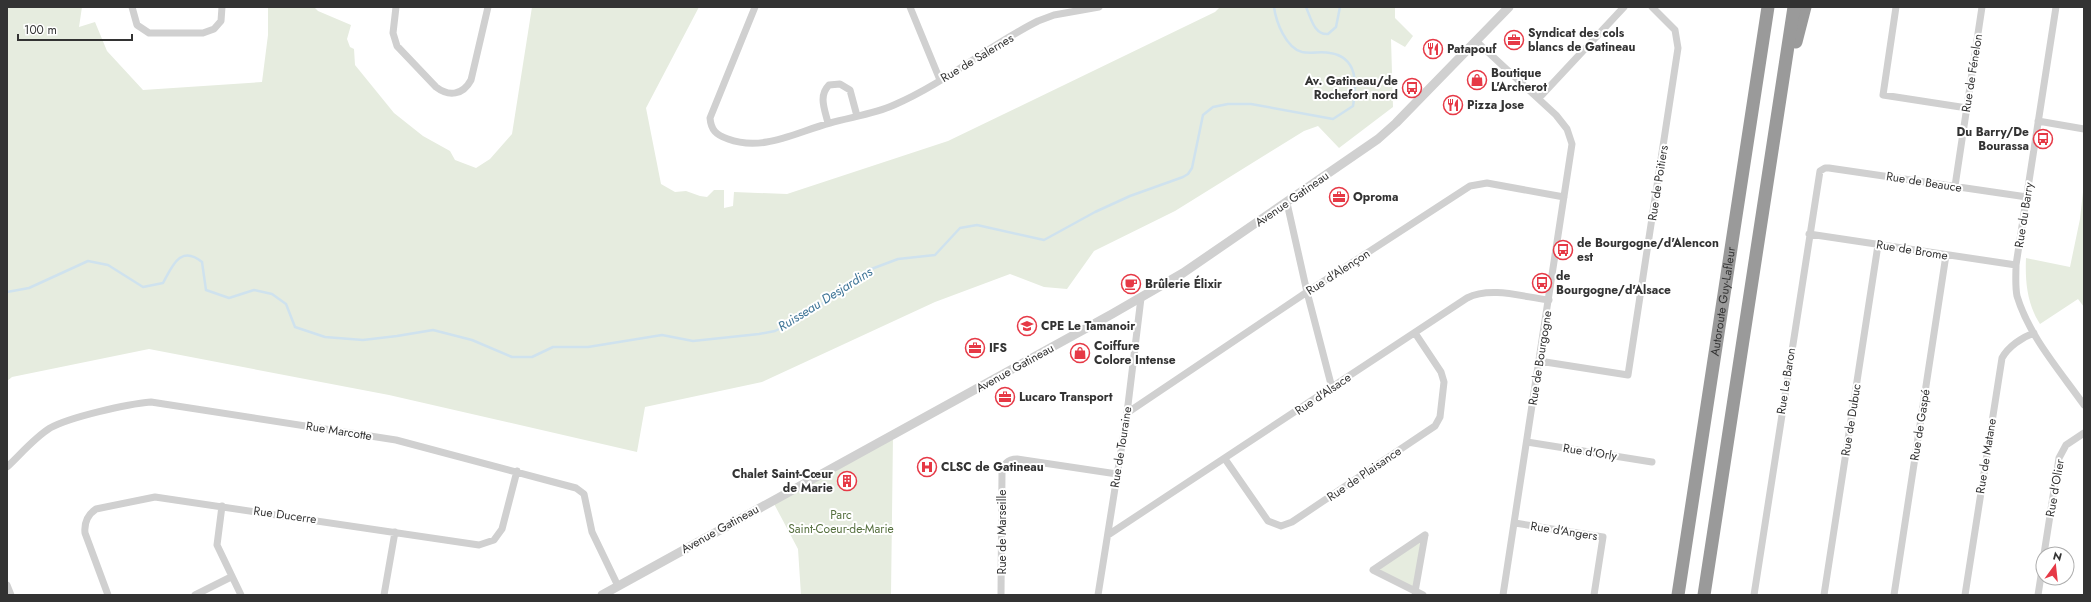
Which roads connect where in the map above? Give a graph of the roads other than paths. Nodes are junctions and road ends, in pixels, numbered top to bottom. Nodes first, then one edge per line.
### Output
1 (132, 7) edge
2 (222, 7) edge
3 (396, 7) edge
4 (488, 7) edge
5 (755, 7) edge
6 (910, 7) edge
7 (1099, 7) edge
8 (1509, 7) edge
9 (1624, 7) edge
10 (1652, 7) edge
11 (1760, 7) edge
12 (1768, 7) edge
13 (1794, 7) edge
14 (1805, 7) edge
15 (1896, 7) edge
16 (1982, 7) edge
17 (2056, 7) edge
18 (1476, 41) junction
19 (1758, 78) junction
20 (940, 80) junction
21 (1539, 98) junction
22 (1967, 108) junction
23 (857, 116) junction
24 (2038, 121) junction
25 (828, 123) junction
26 (1776, 128) junction
27 (2084, 129) edge
28 (1822, 169) joint
29 (1955, 186) junction
30 (1564, 197) junction
31 (2027, 198) junction
32 (1288, 203) junction
33 (1809, 234) junction
34 (1878, 245) junction
35 (1946, 255) junction
36 (2016, 265) junction
37 (1307, 292) junction
38 (1141, 298) junction
39 (1549, 300) junction
40 (1415, 333) junction
41 (2034, 333) junction
42 (1539, 361) junction
43 (1332, 388) junction
44 (2084, 405) edge
45 (1127, 413) junction
46 (2084, 433) edge
47 (1527, 442) junction
48 (1225, 459) junction
49 (1652, 462) dead end
50 (7, 467) edge
51 (517, 471) junction
52 (1117, 474) junction
53 (222, 506) junction
54 (1515, 523) junction
55 (395, 532) junction
56 (1108, 535) junction
57 (2045, 546) edge
58 (231, 577) junction
59 (7, 584) edge
60 (618, 586) junction
61 (1415, 592) junction
62 (11, 595) edge
63 (108, 595) edge
64 (195, 595) edge
65 (241, 595) edge
66 (384, 595) edge
67 (602, 595) edge
68 (1001, 595) edge
69 (1098, 595) edge
70 (1423, 595) edge
71 (1503, 595) edge
72 (1594, 595) edge
73 (1678, 595) edge
74 (1704, 595) edge
75 (1754, 595) edge
76 (1824, 595) edge
77 (1894, 595) edge
78 (1965, 595) edge

1 - 2 street
3 - 4 street
5 - 25 street, Rue de Salernes
6 - 20 street
7 - 20 street, Rue de Salernes
8 - 18 street, Avenue Gatineau
9 - 21 street
10 - 42 street, Rue de Poitiers
11 - 19 highway
12 - 19 highway, Autoroute Guy-Lafleur
13 - 26 highway, Autoroute Guy-Lafleur
14 - 26 highway
15 - 22 street
16 - 22 street, Rue de Fénelon
17 - 24 street, Rue du Barry
18 - 21 street, Rue de Bourgogne
18 - 32 street, Avenue Gatineau
19 - 73 highway, Autoroute Guy-Lafleur
20 - 23 street, Rue de Salernes
21 - 30 street, Rue de Bourgogne
22 - 29 street, Rue de Fénelon
23 - 25 street, Rue de Salernes
23 - 25 street
24 - 27 street
24 - 31 street, Rue du Barry
26 - 74 highway, Autoroute Guy-Lafleur
28 - 29 street, Rue de Beauce
28 - 33 street, Rue Le Baron
29 - 31 street, Rue de Beauce
30 - 37 street, Rue d'Alençon
30 - 39 street, Rue de Bourgogne
31 - 36 street, Rue du Barry
32 - 37 street
32 - 38 street, Avenue Gatineau
33 - 34 street, Rue de Brome
33 - 75 street, Rue Le Baron
34 - 35 street, Rue de Brome
34 - 76 street, Rue de Dubuc
35 - 36 street, Rue de Brome
35 - 77 street, Rue de Gaspé
36 - 41 street, Rue du Barry
37 - 43 street
37 - 45 street, Rue d'Alençon
38 - 45 street, Rue de Touraine
38 - 60 street, Avenue Gatineau
39 - 40 street, Rue d'Alsace
39 - 42 street, Rue de Bourgogne
40 - 43 street, Rue d'Alsace
40 - 48 street, Rue de Plaisance
41 - 44 street, Rue du Barry
41 - 78 street, Rue de Matane
42 - 47 street, Rue de Bourgogne
43 - 48 street, Rue d'Alsace
45 - 52 street, Rue de Touraine
46 - 57 street, Rue d'Olier
47 - 49 street, Rue d'Orly
47 - 54 street, Rue de Bourgogne
48 - 56 street, Rue d'Alsace
50 - 51 street, Rue Marcotte
51 - 55 street, Rue Ducerre
51 - 60 street, Rue Marcotte
52 - 56 street, Rue de Touraine
52 - 68 street, Rue de Marseille
53 - 55 street, Rue Ducerre
53 - 58 street
53 - 63 street, Rue Ducerre
54 - 71 street, Rue de Bourgogne
54 - 72 street, Rue d'Angers
55 - 66 street
56 - 69 street, Rue de Touraine
58 - 64 street
58 - 65 street
59 - 62 street
60 - 67 street, Avenue Gatineau
61 - 61 street
61 - 70 street

